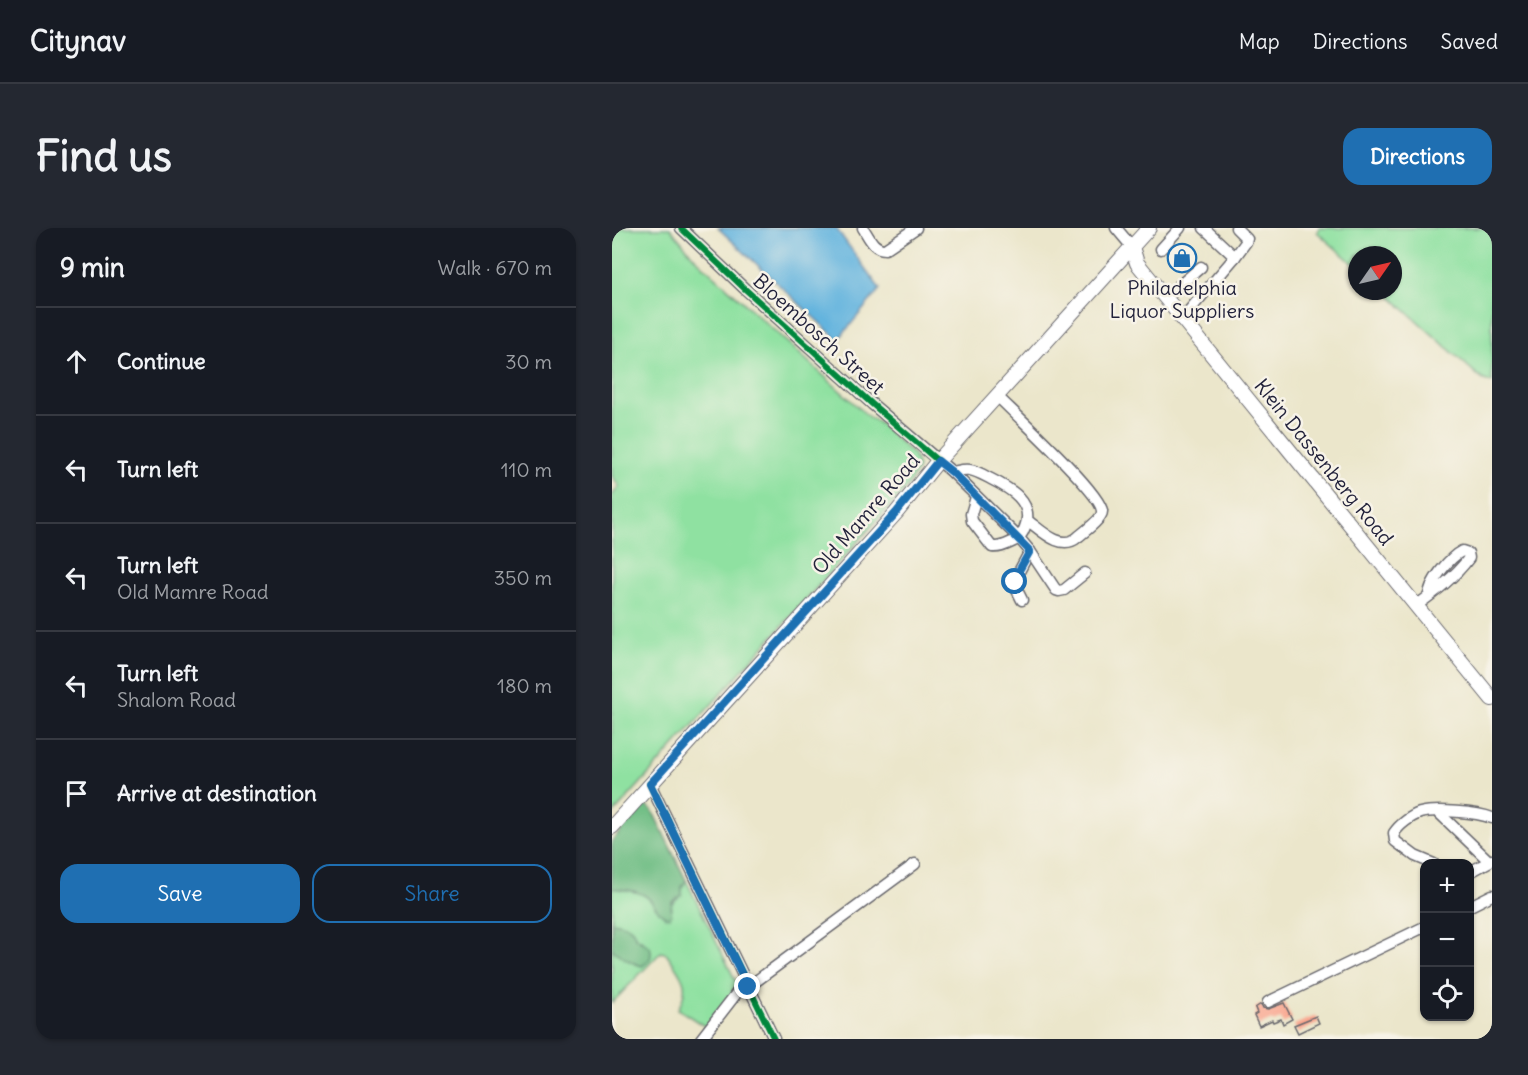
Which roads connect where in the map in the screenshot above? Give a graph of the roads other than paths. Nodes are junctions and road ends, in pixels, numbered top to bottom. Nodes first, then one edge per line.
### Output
1 (681, 228) edge
2 (863, 228) edge
3 (916, 228) edge
4 (1116, 228) edge
5 (1149, 228) edge
6 (1180, 228) edge
7 (1204, 228) edge
8 (1236, 228) edge
9 (1132, 247) junction
10 (1161, 249) dead end
11 (1235, 257) junction
12 (1201, 267) dead end
13 (1165, 297) junction
14 (1182, 319) junction
15 (997, 396) junction
16 (938, 461) junction
17 (952, 472) junction
18 (976, 497) junction
19 (1027, 520) junction
20 (1019, 538) junction
21 (1030, 551) junction
22 (1085, 573) dead end
23 (1429, 596) dead end
24 (1022, 600) dead end
25 (1416, 606) junction
26 (1492, 699) edge
27 (650, 784) junction
28 (1438, 812) junction
29 (1492, 818) edge
30 (612, 827) edge
31 (1422, 859) edge
32 (1491, 860) edge
33 (915, 864) dead end
34 (1474, 870) edge
35 (1492, 895) edge
36 (1474, 904) edge
37 (1420, 929) edge
38 (747, 984) junction
39 (1268, 1002) dead end
40 (701, 1039) edge
41 (774, 1039) edge

1 - 16 street, Bloembosch Street
2 - 3 street
4 - 9 street
5 - 9 main road, Old Mamre Road
6 - 10 street
7 - 11 street
8 - 11 street
9 - 13 main road, Klein Dassenberg Road
9 - 15 main road, Old Mamre Road
11 - 14 street
12 - 13 street
13 - 14 main road, Klein Dassenberg Road
14 - 25 main road, Klein Dassenberg Road
15 - 16 main road, Old Mamre Road
15 - 19 street
16 - 17 street, Bloembosch Street
16 - 27 main road, Old Mamre Road
17 - 18 street, Bloembosch Street
17 - 19 street
18 - 20 street, Bloembosch Street
18 - 20 street
19 - 20 street
20 - 21 street, Bloembosch Street
21 - 22 street, Bloembosch Street
21 - 24 street
23 - 25 street
25 - 26 main road, Klein Dassenberg Road
27 - 30 main road, Old Mamre Road
27 - 38 street
28 - 29 street
28 - 31 street
28 - 32 street
32 - 34 street
33 - 38 street
35 - 36 street
37 - 39 street
38 - 40 street
38 - 41 street

